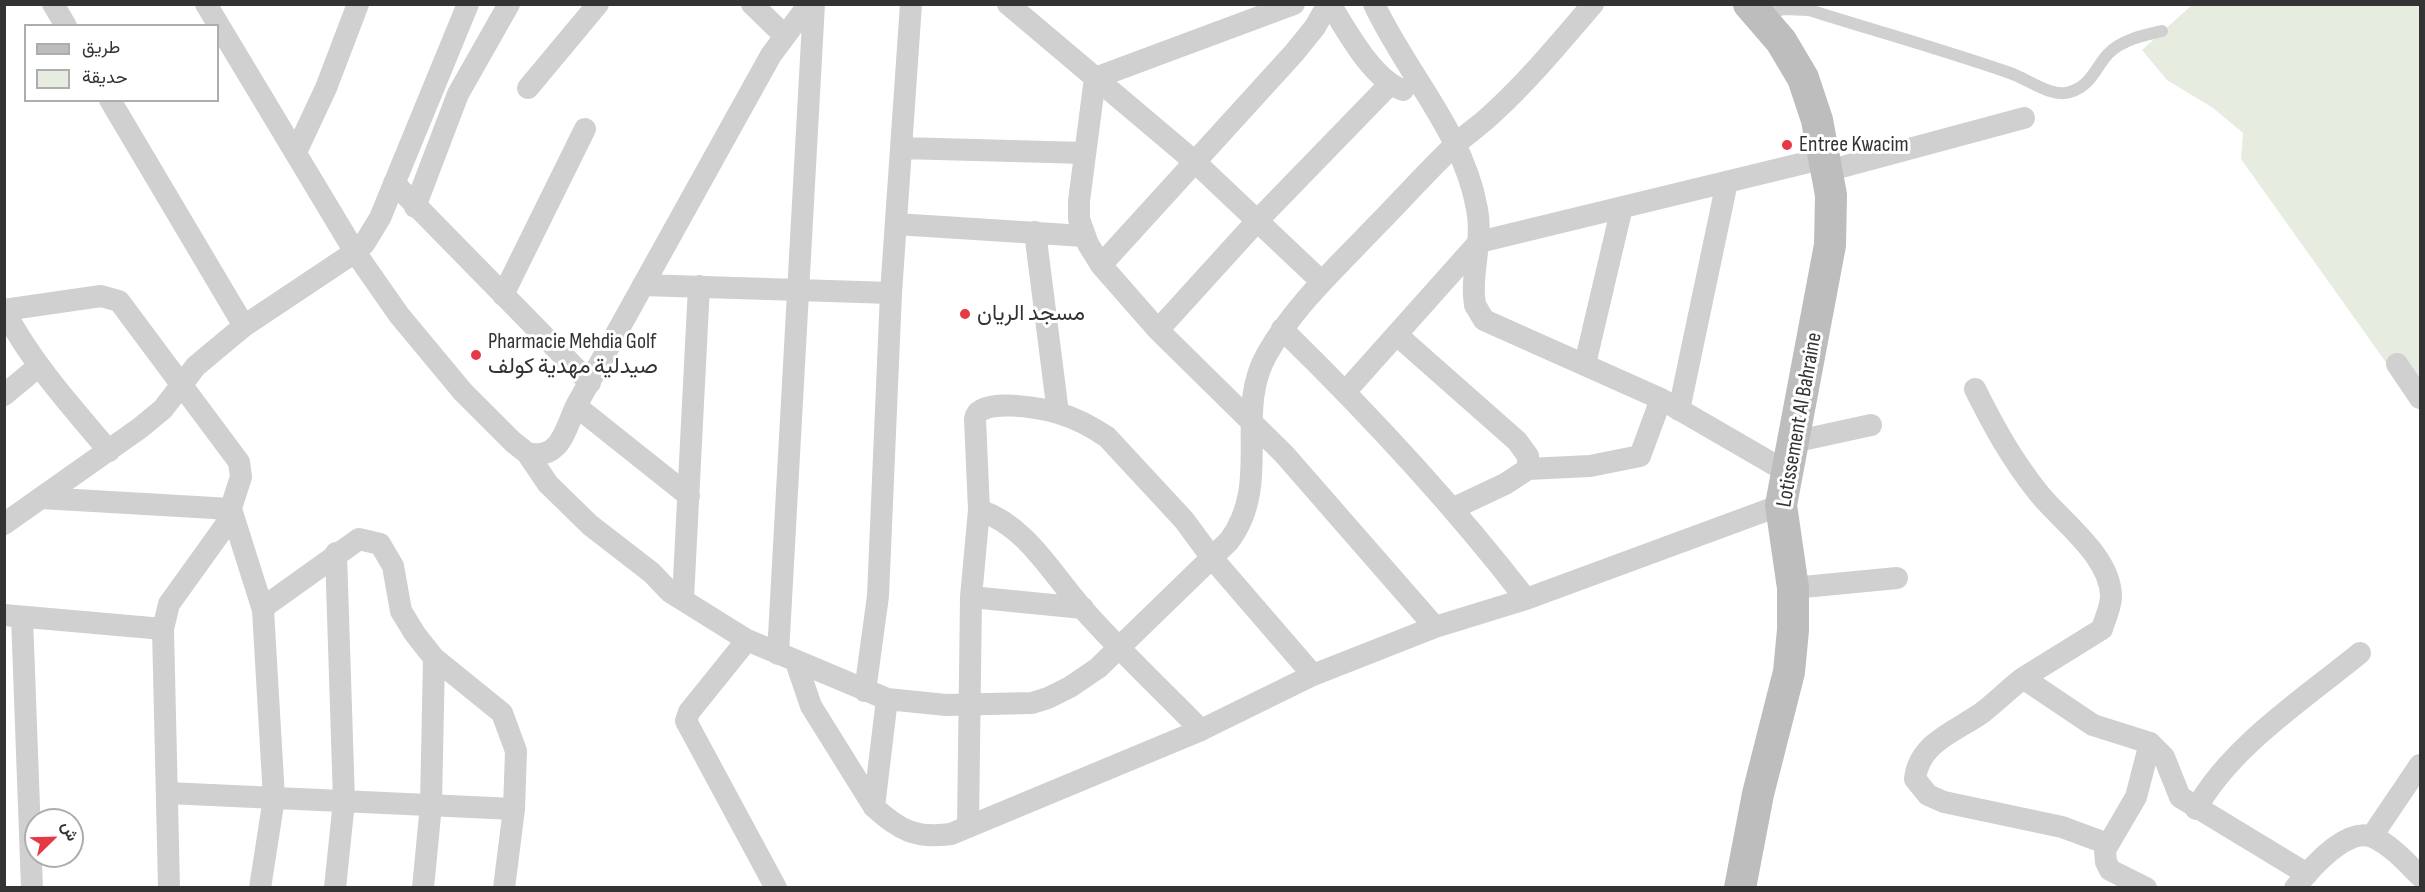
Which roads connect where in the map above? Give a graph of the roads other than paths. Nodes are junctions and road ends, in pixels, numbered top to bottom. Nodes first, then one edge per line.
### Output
1 (54, 4) edge
2 (206, 4) edge
3 (358, 4) edge
4 (468, 4) edge
5 (509, 4) edge
6 (598, 4) edge
7 (752, 4) edge
8 (809, 4) edge
9 (814, 4) edge
10 (911, 4) edge
11 (1008, 4) edge
12 (1294, 4) edge
13 (1329, 4) edge
14 (1374, 4) edge
15 (1593, 4) edge
16 (1755, 10) edge
17 (65, 24) edge
18 (218, 24) edge
19 (219, 25) edge
20 (2162, 31) dead end
21 (784, 35) junction
22 (1095, 78) junction
23 (1390, 84) junction
24 (528, 88) dead end
25 (1422, 89) junction
26 (112, 102) edge
27 (2024, 118) dead end
28 (585, 129) dead end
29 (1456, 144) junction
30 (901, 148) junction
31 (296, 152) junction
32 (1085, 153) junction
33 (1195, 162) junction
34 (1826, 165) junction
35 (1727, 182) junction
36 (394, 183) junction
37 (416, 207) junction
38 (1622, 207) junction
39 (1258, 220) junction
40 (896, 224) junction
41 (1035, 232) junction
42 (1084, 236) junction
43 (1479, 242) junction
44 (355, 252) junction
45 (1101, 265) junction
46 (1322, 282) junction
47 (643, 285) junction
48 (699, 286) junction
49 (799, 288) junction
50 (891, 293) junction
51 (503, 295) junction
52 (5, 310) edge
53 (244, 326) junction
54 (1282, 329) junction
55 (1158, 330) junction
56 (1397, 335) junction
57 (1585, 364) junction
58 (2397, 364) dead end
59 (39, 366) junction
60 (590, 383) junction
61 (183, 384) junction
62 (1975, 389) dead end
63 (1346, 391) junction
64 (4, 395) edge
65 (2421, 398) edge
66 (1670, 405) junction
67 (576, 406) junction
68 (1058, 412) junction
69 (1253, 425) junction
70 (1872, 425) dead end
71 (109, 451) junction
72 (527, 453) junction
73 (1790, 457) junction
74 (1528, 469) junction
75 (689, 496) junction
76 (41, 498) junction
77 (1781, 506) junction
78 (1454, 508) junction
79 (231, 510) junction
80 (979, 510) junction
81 (4, 524) edge
82 (336, 554) junction
83 (1212, 558) junction
84 (1897, 578) dead end
85 (1792, 588) junction
86 (971, 597) junction
87 (683, 599) junction
88 (1526, 599) junction
89 (1083, 608) junction
90 (263, 610) junction
91 (13, 616) edge
92 (1435, 627) junction
93 (163, 629) junction
94 (747, 640) junction
95 (1120, 647) junction
96 (2360, 653) dead end
97 (434, 658) junction
98 (787, 658) junction
99 (1313, 675) junction
100 (2023, 678) junction
101 (865, 691) junction
102 (887, 699) junction
103 (968, 704) junction
104 (1201, 730) junction
105 (2150, 743) junction
106 (2421, 765) edge
107 (168, 793) junction
108 (274, 798) junction
109 (344, 801) junction
110 (431, 805) junction
111 (874, 807) junction
112 (514, 809) junction
113 (2196, 809) junction
114 (968, 827) junction
115 (2372, 837) junction
116 (2108, 844) junction
117 (2421, 876) edge
118 (2301, 881) edge
119 (32, 888) edge
120 (169, 888) edge
121 (260, 888) edge
122 (335, 888) edge
123 (423, 888) edge
124 (504, 888) edge
125 (776, 888) edge
126 (1740, 888) edge
127 (2146, 888) edge

1 - 17 street
2 - 18 street
3 - 31 street
4 - 36 street
5 - 37 street
6 - 24 street
7 - 21 street
8 - 21 street
9 - 49 street
10 - 30 street
11 - 22 street
12 - 22 street
13 - 23 street
13 - 33 street
14 - 25 street
15 - 29 street
16 - 20 lane
16 - 34 street, Lotissement Al Bahraine
19 - 31 street
21 - 47 street
22 - 32 street
22 - 33 street
23 - 25 street
23 - 39 street
25 - 29 street
26 - 53 street
27 - 34 street
28 - 51 street
29 - 43 street
29 - 46 street
30 - 32 street
30 - 40 street
31 - 44 street
32 - 42 street
33 - 39 street
33 - 45 street
34 - 35 street
34 - 73 street, Lotissement Al Bahraine
35 - 38 street
35 - 66 street
36 - 37 street
36 - 44 street
37 - 51 street
38 - 43 street
38 - 57 street
39 - 46 street
39 - 55 street
40 - 41 street
40 - 50 street
41 - 42 street
41 - 68 street
42 - 45 street
43 - 56 street
43 - 57 street
44 - 53 street
44 - 72 street
45 - 55 street
46 - 54 street
47 - 48 street
47 - 60 street
48 - 49 street
48 - 75 street
49 - 50 street
49 - 98 street
50 - 101 street
51 - 60 street
52 - 59 street
52 - 61 street
53 - 61 street
54 - 63 street
54 - 69 street
55 - 69 street
56 - 63 street
56 - 74 street
57 - 66 street
58 - 65 street
59 - 64 street
59 - 71 street
60 - 67 street
61 - 71 street
61 - 79 street
62 - 100 street
63 - 78 street
66 - 73 street
66 - 74 street
67 - 72 street
67 - 75 street
68 - 80 street
68 - 83 street
69 - 83 street
69 - 92 street
70 - 73 street
71 - 76 street
72 - 87 street
73 - 77 street, Lotissement Al Bahraine
74 - 78 street
75 - 87 street
76 - 79 street
76 - 81 street
77 - 85 street, Lotissement Al Bahraine
77 - 88 street
78 - 88 street
79 - 90 street
79 - 93 street
80 - 86 street
80 - 89 street
82 - 90 street
82 - 97 street
82 - 109 street
83 - 95 street
83 - 99 street
84 - 85 street
85 - 126 street, Lotissement Al Bahraine
86 - 89 street
86 - 103 street
87 - 94 street
88 - 92 street
89 - 95 street
90 - 108 street
91 - 93 street
91 - 119 street
92 - 99 street
93 - 107 street
94 - 98 street
94 - 125 street
95 - 103 street
95 - 104 street
96 - 113 street
97 - 110 street
97 - 112 street
98 - 101 street
98 - 111 street
99 - 104 street
100 - 105 street
100 - 116 street
101 - 102 street
102 - 103 street
102 - 111 street
103 - 114 street
104 - 114 street
105 - 113 street
105 - 116 street
106 - 115 street
107 - 108 street
107 - 120 street
108 - 109 street
108 - 121 street
109 - 110 street
109 - 122 street
110 - 112 street
110 - 123 street
111 - 114 street
112 - 124 street
113 - 118 street
115 - 117 street
115 - 118 street
116 - 127 street

